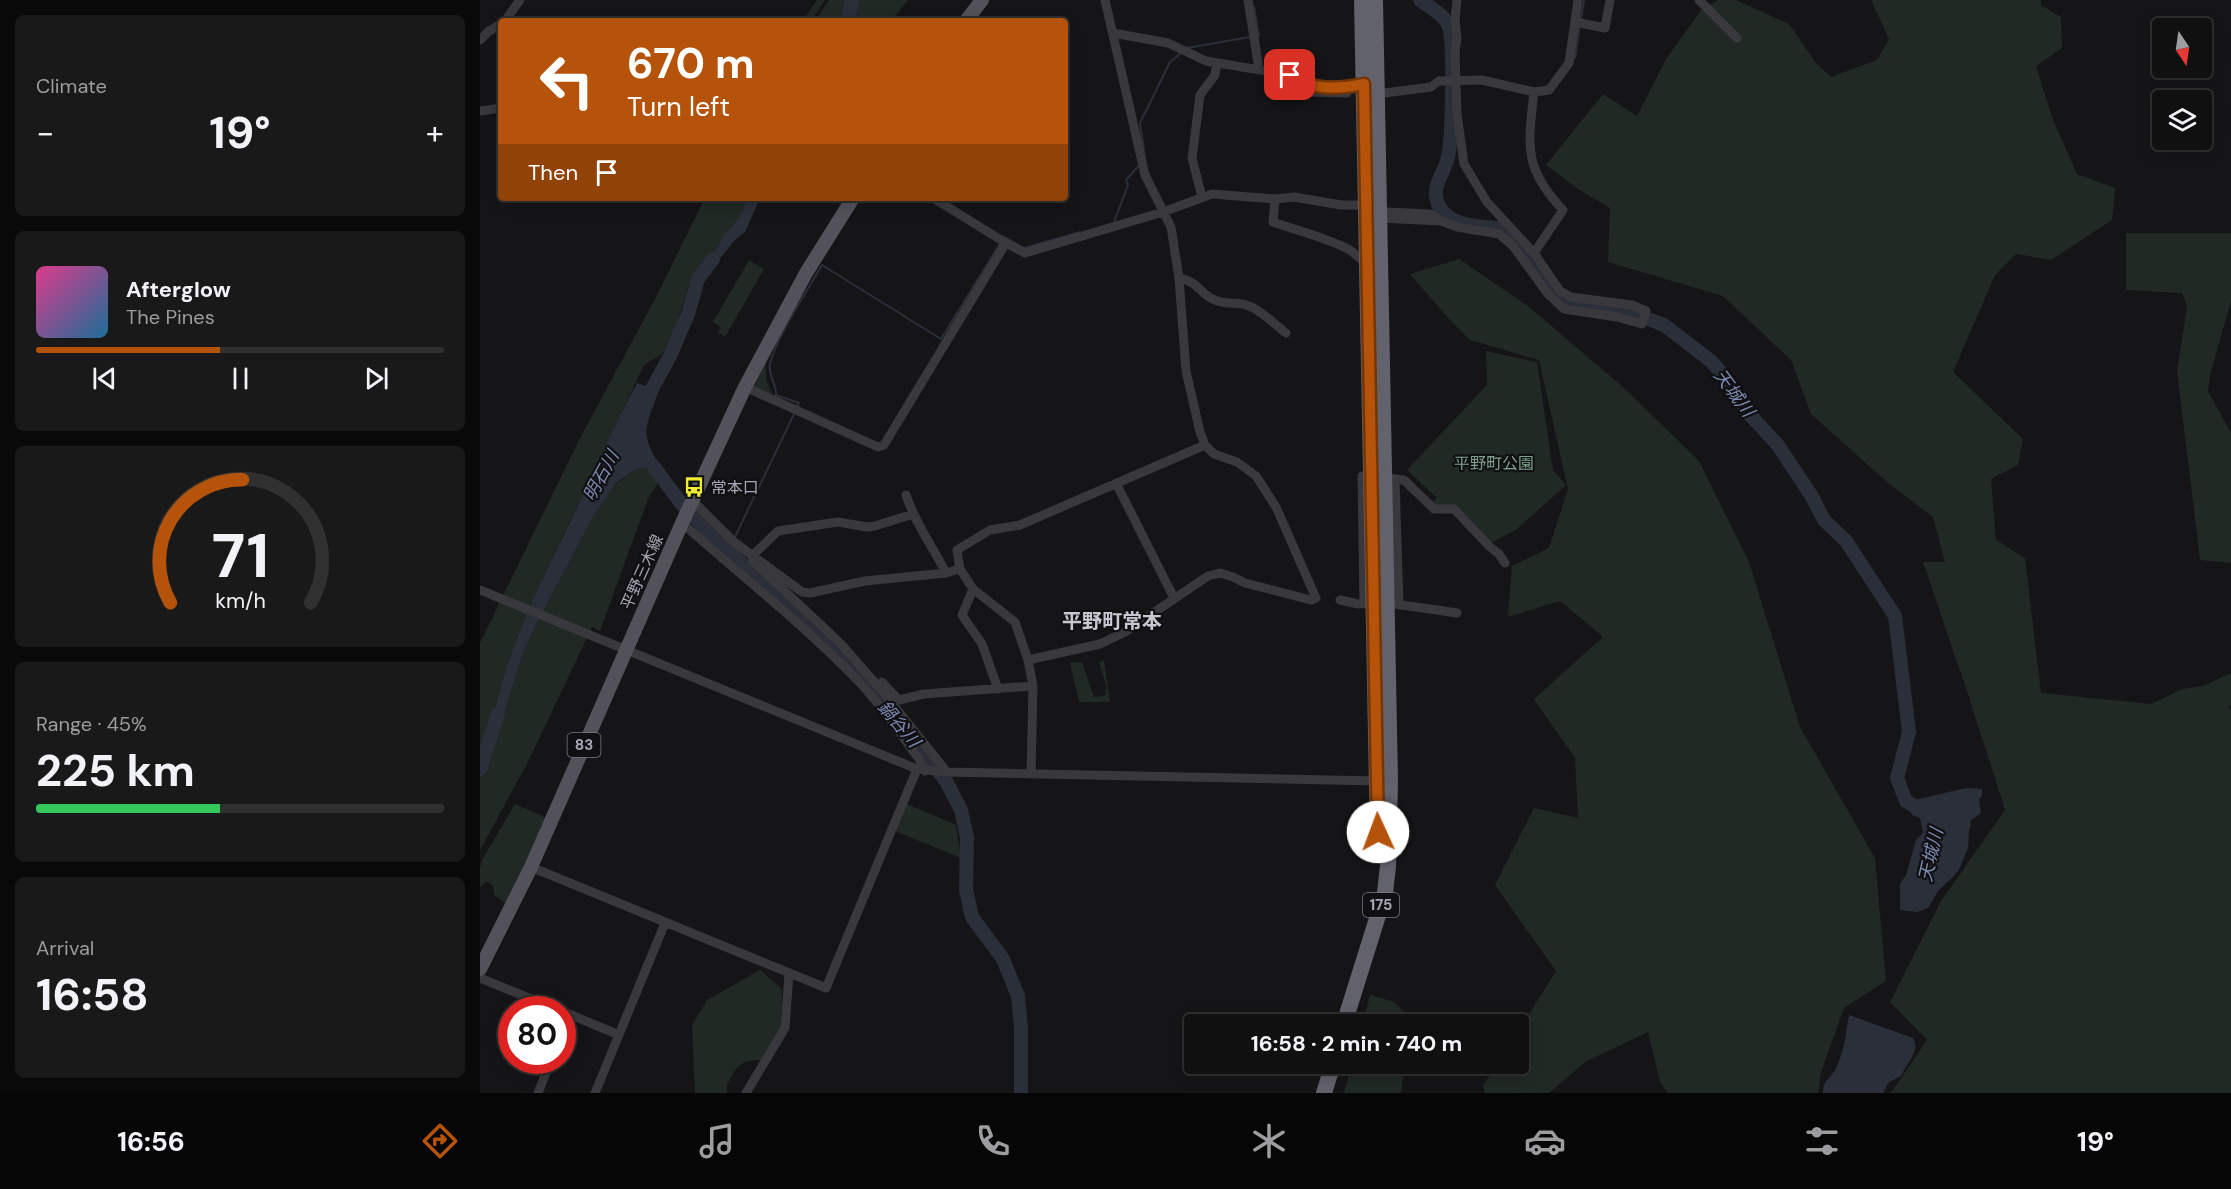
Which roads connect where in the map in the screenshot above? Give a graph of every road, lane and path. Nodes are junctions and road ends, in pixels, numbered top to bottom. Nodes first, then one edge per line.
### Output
1 (520, 0) edge
2 (982, 0) edge
3 (1105, 0) edge
4 (1248, 0) edge
5 (1362, 0) edge
6 (1375, 0) edge
7 (1457, 0) edge
8 (1578, 0) edge
9 (1610, 0) edge
10 (1698, 0) edge
11 (507, 18) edge
12 (968, 18) edge
13 (1575, 22) junction
14 (498, 26) edge
15 (1113, 33) junction
16 (1737, 38) dead end
17 (480, 40) edge
18 (1217, 63) junction
19 (1259, 69) junction
20 (1456, 81) junction
21 (1371, 90) junction
22 (1534, 92) junction
23 (498, 108) edge
24 (480, 111) edge
25 (1202, 197) junction
26 (1275, 199) junction
27 (851, 201) edge
28 (938, 201) edge
29 (1360, 208) junction
30 (1163, 212) junction
31 (1383, 215) junction
32 (1520, 239) junction
33 (1006, 243) junction
34 (1513, 246) junction
35 (1534, 253) junction
36 (1367, 261) junction
37 (1179, 278) junction
38 (1286, 333) dead end
39 (745, 387) junction
40 (1205, 445) junction
41 (1384, 477) junction
42 (1116, 483) junction
43 (906, 495) dead end
44 (691, 502) junction
45 (913, 514) junction
46 (683, 521) junction
47 (753, 555) junction
48 (1505, 563) dead end
49 (960, 569) junction
50 (946, 573) junction
51 (973, 589) junction
52 (480, 590) edge
53 (1174, 598) junction
54 (1340, 600) dead end
55 (1381, 604) junction
56 (1457, 612) dead end
57 (841, 644) junction
58 (626, 649) junction
59 (830, 654) junction
60 (1028, 660) junction
61 (1033, 686) junction
62 (998, 689) junction
63 (921, 770) junction
64 (948, 772) junction
65 (1031, 773) junction
66 (1384, 781) junction
67 (531, 867) junction
68 (665, 923) junction
69 (480, 969) edge
70 (789, 973) junction
71 (480, 978) edge
72 (524, 996) edge
73 (1347, 1014) edge
74 (576, 1017) edge
75 (619, 1035) junction
76 (545, 1074) edge
77 (1330, 1074) edge
78 (538, 1093) edge
79 (595, 1093) edge
80 (746, 1093) edge
81 (1324, 1093) edge

1 - 11 street
2 - 12 main road
3 - 15 street
4 - 19 street
5 - 21 highway, 175
6 - 21 highway, 175
7 - 20 street
8 - 13 street
9 - 13 street
10 - 16 street
13 - 22 street
14 - 17 street
15 - 18 street
15 - 30 street
18 - 19 street
18 - 25 street
19 - 21 street
20 - 21 street
20 - 22 street
20 - 32 street
21 - 29 highway, 175
21 - 31 highway, 175
22 - 35 street
23 - 24 street
25 - 26 street
25 - 30 street
26 - 29 street
26 - 36 street
27 - 39 main road, 平野三木線 / 83
28 - 33 street
29 - 36 highway, 175
30 - 33 street
30 - 37 street
31 - 34 street
31 - 41 highway, 175
32 - 34 street
32 - 35 street
33 - 39 street
34 - 35 street
36 - 41 highway, 175
37 - 38 street
37 - 40 street
39 - 44 main road, 平野三木線 / 83
40 - 42 street
40 - 53 street
41 - 48 street
41 - 55 highway, 175
41 - 55 street
42 - 49 street
42 - 53 street
43 - 45 street
44 - 46 main road, 平野三木線 / 83
44 - 47 street
45 - 47 street
45 - 50 street
46 - 58 main road, 平野三木線 / 83
46 - 59 street
47 - 50 street
47 - 57 street
49 - 50 street
49 - 51 street
51 - 60 street
51 - 62 street
52 - 58 street
53 - 60 street
54 - 55 street
55 - 56 street
55 - 66 highway, 175
57 - 59 street
57 - 62 street
57 - 64 street
58 - 63 street
58 - 67 main road, 平野三木線 / 83
59 - 63 street
60 - 61 street
61 - 62 street
61 - 65 street
63 - 64 street
63 - 70 street
64 - 65 street
65 - 66 street
66 - 73 highway, 175
67 - 68 street
67 - 69 main road, 平野三木線 / 83
68 - 70 street
68 - 75 street
70 - 80 street
71 - 72 street
74 - 75 street
75 - 79 street
76 - 78 street
77 - 81 highway

